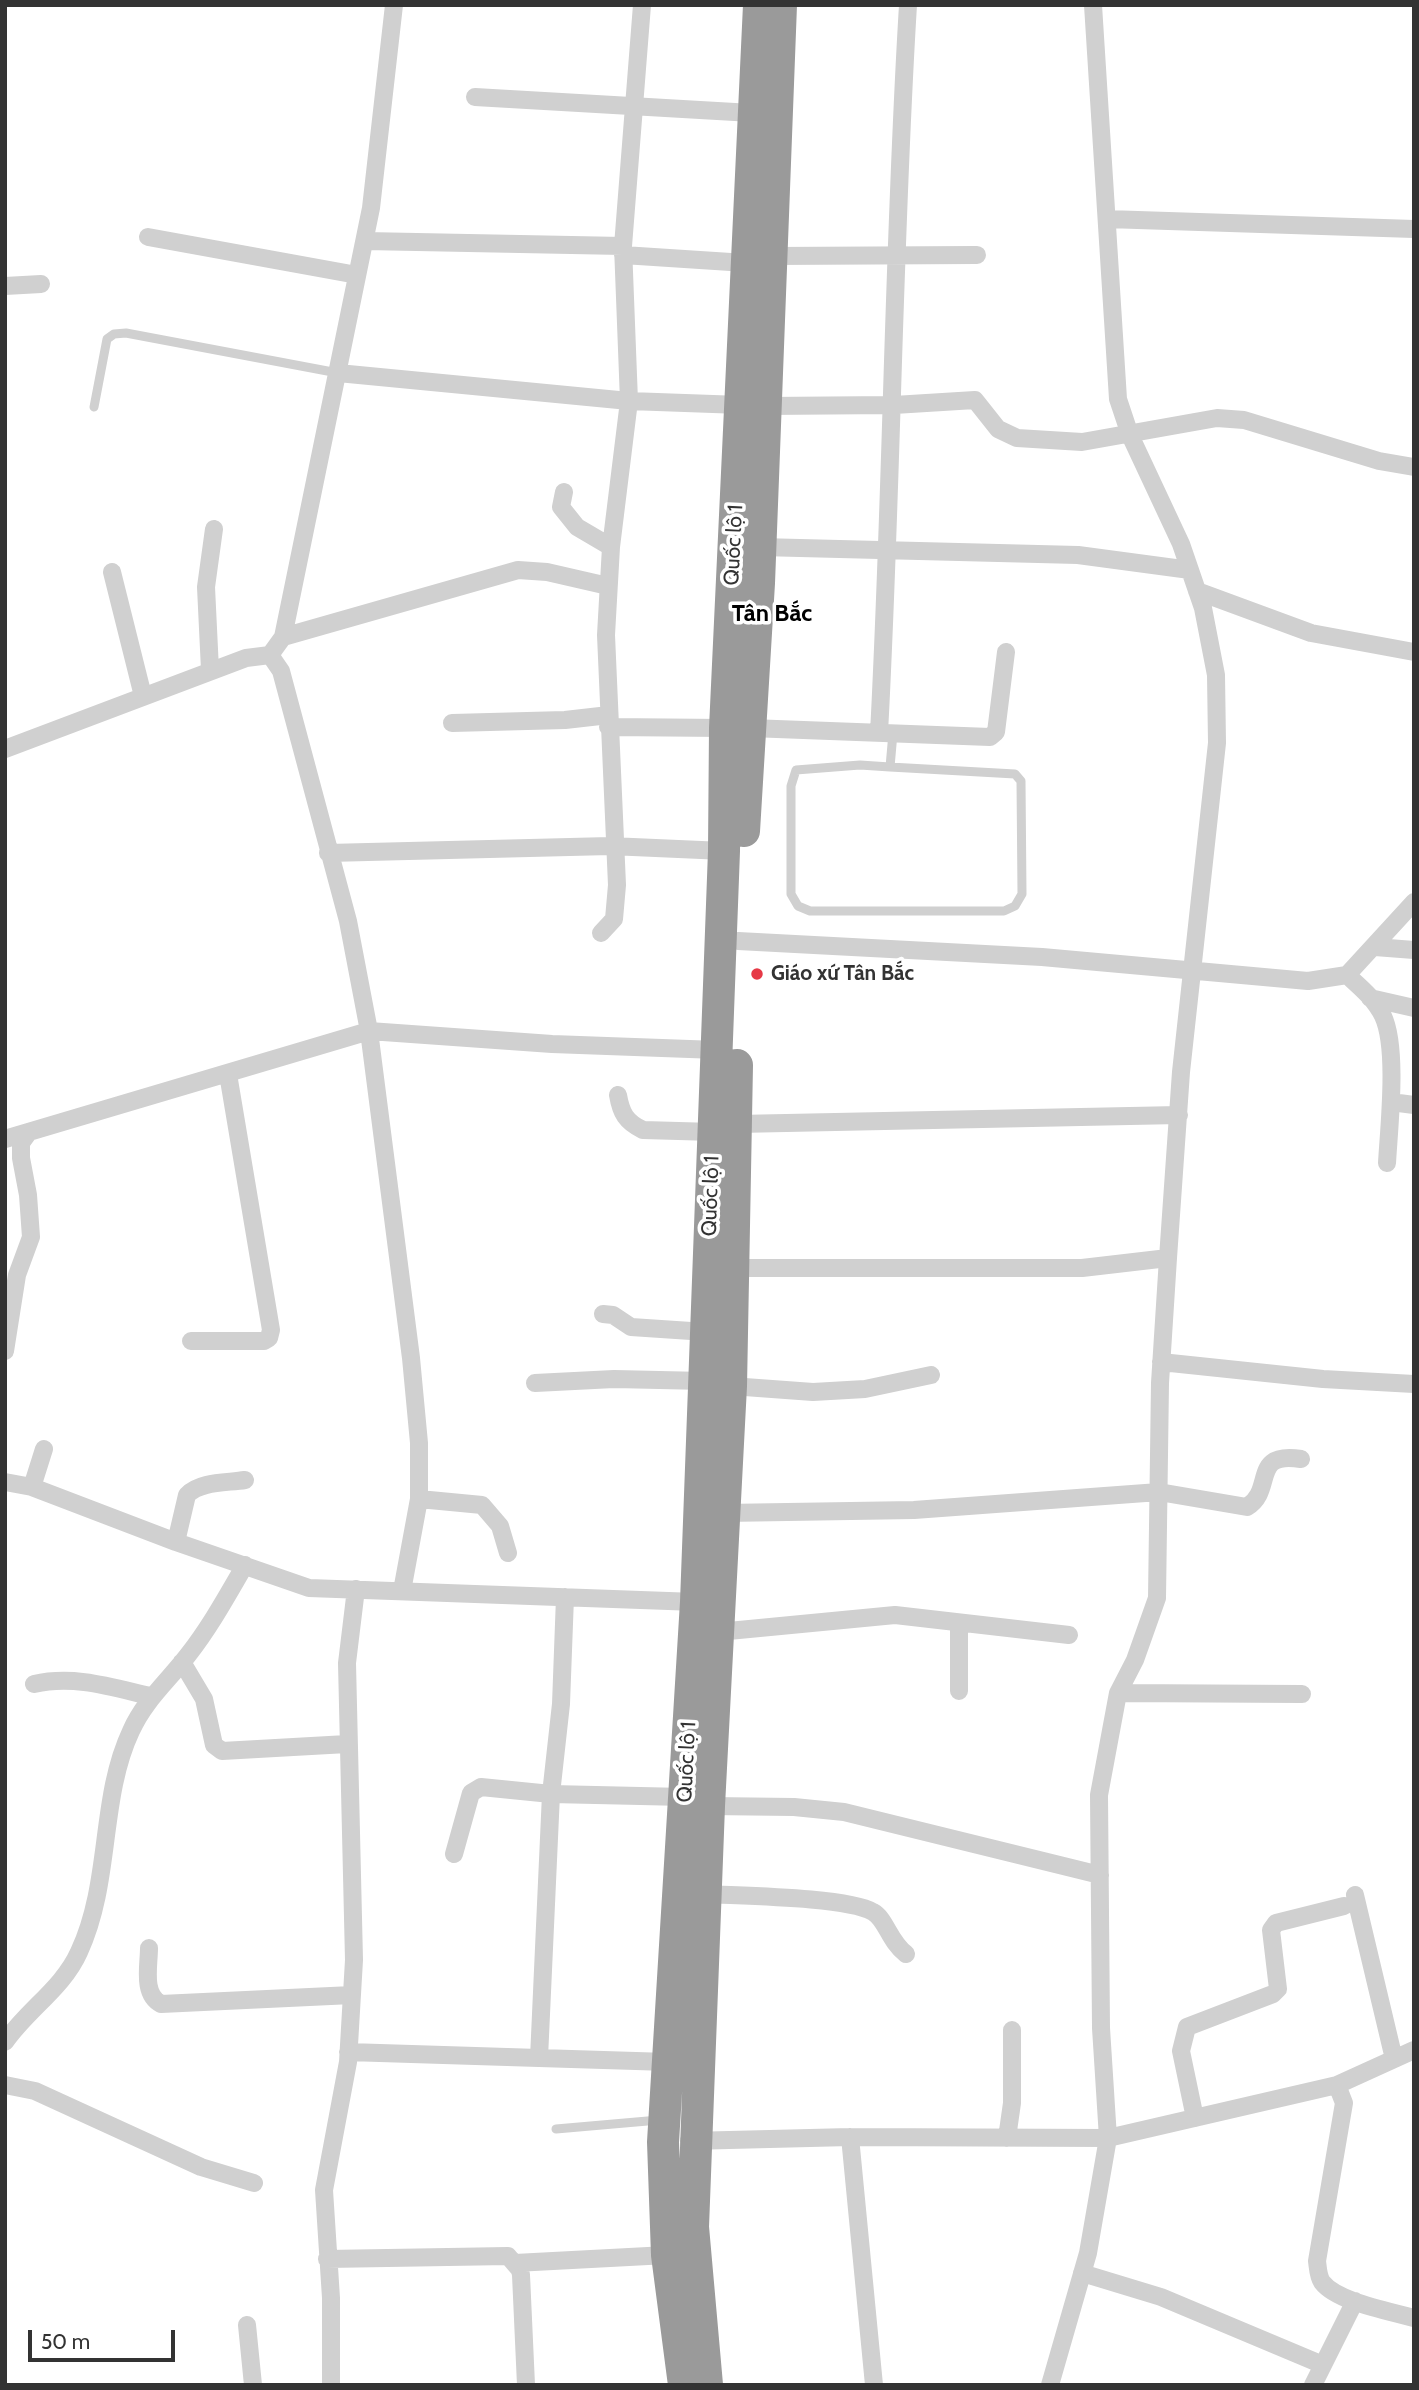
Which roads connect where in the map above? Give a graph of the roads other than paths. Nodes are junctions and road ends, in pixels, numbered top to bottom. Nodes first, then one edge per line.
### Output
1 (394, 5) edge
2 (642, 5) edge
3 (759, 5) edge
4 (781, 5) edge
5 (908, 5) edge
6 (1093, 5) edge
7 (475, 97) dead end
8 (635, 107) junction
9 (752, 113) junction
10 (1107, 219) junction
11 (1414, 229) edge
12 (148, 237) dead end
13 (365, 241) junction
14 (623, 251) junction
15 (977, 255) dead end
16 (896, 258) junction
17 (758, 260) junction
18 (357, 275) junction
19 (41, 284) dead end
20 (5, 286) edge
21 (338, 373) junction
22 (629, 401) junction
23 (894, 405) junction
24 (753, 406) junction
25 (94, 407) dead end
26 (1129, 435) junction
27 (1414, 467) edge
28 (564, 492) dead end
29 (214, 529) dead end
30 (611, 547) junction
31 (760, 547) junction
32 (889, 551) junction
33 (1190, 570) junction
34 (112, 572) dead end
35 (608, 586) junction
36 (1197, 591) junction
37 (283, 638) junction
38 (1006, 652) dead end
39 (1414, 652) edge
40 (270, 655) junction
41 (210, 670) junction
42 (143, 696) junction
43 (608, 721) junction
44 (452, 723) dead end
45 (738, 728) junction
46 (886, 733) junction
47 (5, 749) edge
48 (890, 767) junction
49 (614, 846) junction
50 (724, 851) junction
51 (328, 853) junction
52 (1414, 902) edge
53 (601, 933) dead end
54 (738, 941) junction
55 (1375, 947) junction
56 (1414, 950) edge
57 (1192, 973) junction
58 (1347, 975) junction
59 (1370, 998) junction
60 (1414, 1008) edge
61 (369, 1031) junction
62 (717, 1050) junction
63 (228, 1074) junction
64 (618, 1095) dead end
65 (1391, 1102) junction
66 (1414, 1105) edge
67 (1178, 1115) junction
68 (725, 1128) junction
69 (29, 1132) junction
70 (5, 1139) edge
71 (1387, 1163) dead end
72 (1168, 1258) junction
73 (735, 1268) junction
74 (603, 1314) dead end
75 (706, 1332) junction
76 (191, 1341) dead end
77 (5, 1351) edge
78 (1161, 1362) junction
79 (931, 1375) dead end
80 (535, 1383) dead end
81 (718, 1384) junction
82 (1414, 1384) edge
83 (44, 1449) dead end
84 (1301, 1459) dead end
85 (245, 1480) dead end
86 (5, 1482) edge
87 (32, 1486) junction
88 (1159, 1492) junction
89 (419, 1499) junction
90 (724, 1513) junction
91 (176, 1542) junction
92 (508, 1553) dead end
93 (245, 1565) junction
94 (356, 1590) junction
95 (401, 1591) junction
96 (565, 1597) junction
97 (696, 1602) junction
98 (959, 1625) junction
99 (718, 1632) junction
100 (1069, 1636) dead end
101 (182, 1662) junction
102 (34, 1684) dead end
103 (959, 1691) dead end
104 (1118, 1692) junction
105 (1302, 1694) dead end
106 (150, 1696) junction
107 (347, 1745) junction
108 (551, 1794) junction
109 (697, 1801) junction
110 (454, 1854) dead end
111 (1100, 1875) junction
112 (706, 1894) junction
113 (149, 1948) dead end
114 (906, 1954) dead end
115 (352, 1995) junction
116 (1012, 2030) dead end
117 (5, 2042) edge
118 (1414, 2050) edge
119 (348, 2052) junction
120 (539, 2058) junction
121 (1394, 2059) junction
122 (668, 2062) junction
123 (5, 2085) edge
124 (1337, 2085) junction
125 (1195, 2118) junction
126 (556, 2129) dead end
127 (696, 2129) junction
128 (664, 2130) junction
129 (850, 2137) junction
130 (1007, 2138) junction
131 (1108, 2138) junction
132 (254, 2183) dead end
133 (667, 2255) junction
134 (327, 2259) junction
135 (515, 2263) junction
136 (1082, 2273) junction
137 (1355, 2301) junction
138 (1414, 2318) edge
139 (247, 2325) dead end
140 (1323, 2365) junction
141 (253, 2385) edge
142 (331, 2385) edge
143 (526, 2385) edge
144 (684, 2385) edge
145 (707, 2385) edge
146 (874, 2385) edge
147 (1050, 2385) edge
148 (1313, 2385) edge

1 - 13 street
2 - 8 street
3 - 9 highway, Quốc lộ 1
4 - 17 highway, Quốc lộ 1
5 - 16 street
6 - 10 street
7 - 8 street
8 - 9 street
8 - 14 street
9 - 17 highway, Quốc lộ 1
10 - 11 street
10 - 26 street
12 - 18 street
13 - 14 street
13 - 18 street
14 - 17 street
14 - 22 street
15 - 16 street
16 - 17 street
16 - 23 street
17 - 24 highway, Quốc lộ 1
18 - 21 street
19 - 20 street
21 - 22 street
21 - 25 lane
21 - 37 street
22 - 24 street
22 - 30 street
23 - 24 street
23 - 26 street
23 - 32 street
24 - 31 highway, Quốc lộ 1
24 - 45 highway, Quốc lộ 1
26 - 27 street
26 - 33 street
28 - 30 street
29 - 41 street
30 - 35 street
31 - 32 street
31 - 45 highway, Quốc lộ 1
32 - 33 street
32 - 46 street
33 - 36 street
34 - 42 street
35 - 37 street
35 - 43 street
36 - 39 street
36 - 57 street
37 - 40 street
38 - 46 street
40 - 41 street
40 - 51 street
41 - 42 street
42 - 47 street
43 - 44 street
43 - 45 street
43 - 49 street
45 - 46 street
45 - 50 highway, Quốc lộ 1
45 - 54 highway, Quốc lộ 1
46 - 48 lane
48 - 48 lane
49 - 50 street
49 - 51 street
49 - 53 street
50 - 62 highway, Quốc lộ 1
51 - 61 street
52 - 55 street
54 - 57 street
54 - 68 highway, Quốc lộ 1
55 - 56 street
55 - 58 street
57 - 58 street
57 - 67 street
58 - 59 street
59 - 60 street
59 - 65 street
61 - 62 street
61 - 63 street
61 - 89 street
62 - 68 highway, Quốc lộ 1
63 - 69 street
63 - 76 street
64 - 68 street
65 - 66 street
65 - 71 street
67 - 68 street
67 - 72 street
68 - 73 highway, Quốc lộ 1
68 - 75 highway, Quốc lộ 1
69 - 70 street
69 - 77 street
72 - 73 street
72 - 78 street
73 - 81 highway, Quốc lộ 1
74 - 75 street
75 - 81 highway, Quốc lộ 1
78 - 82 street
78 - 88 street
79 - 81 street
80 - 81 street
81 - 90 highway, Quốc lộ 1
81 - 97 highway, Quốc lộ 1
83 - 87 street
84 - 88 street
85 - 91 street
86 - 87 street
87 - 91 street
88 - 90 street
88 - 104 street
89 - 92 street
89 - 95 street
90 - 99 highway, Quốc lộ 1
91 - 93 street
93 - 94 street
93 - 101 street
94 - 95 street
94 - 107 street
95 - 96 street
96 - 97 street
96 - 108 street
97 - 109 highway, Quốc lộ 1
98 - 99 street
98 - 100 street
98 - 103 street
99 - 109 highway, Quốc lộ 1
101 - 106 street
101 - 107 street
102 - 106 street
104 - 105 street
104 - 111 street
106 - 117 street
107 - 115 street
108 - 109 street
108 - 110 street
108 - 120 street
109 - 111 street
109 - 112 highway, Quốc lộ 1
109 - 122 highway, Quốc lộ 1
111 - 131 street
112 - 114 street
112 - 127 highway, Quốc lộ 1
113 - 115 street
115 - 119 street
116 - 130 street
118 - 121 street
119 - 120 street
119 - 134 street
120 - 122 street
121 - 124 street
121 - 125 street
122 - 128 highway, Quốc lộ 1
123 - 132 street
124 - 125 street
124 - 137 street
125 - 131 street
126 - 128 lane
127 - 128 highway
127 - 129 street
127 - 145 highway, Quốc lộ 1
128 - 133 highway, Quốc lộ 1
129 - 130 street
129 - 146 street
130 - 131 street
131 - 136 street
133 - 135 street
133 - 144 highway, Quốc lộ 1
134 - 135 street
134 - 142 street
135 - 143 street
136 - 140 street
136 - 147 street
137 - 138 street
137 - 140 street
139 - 141 street
140 - 148 street

